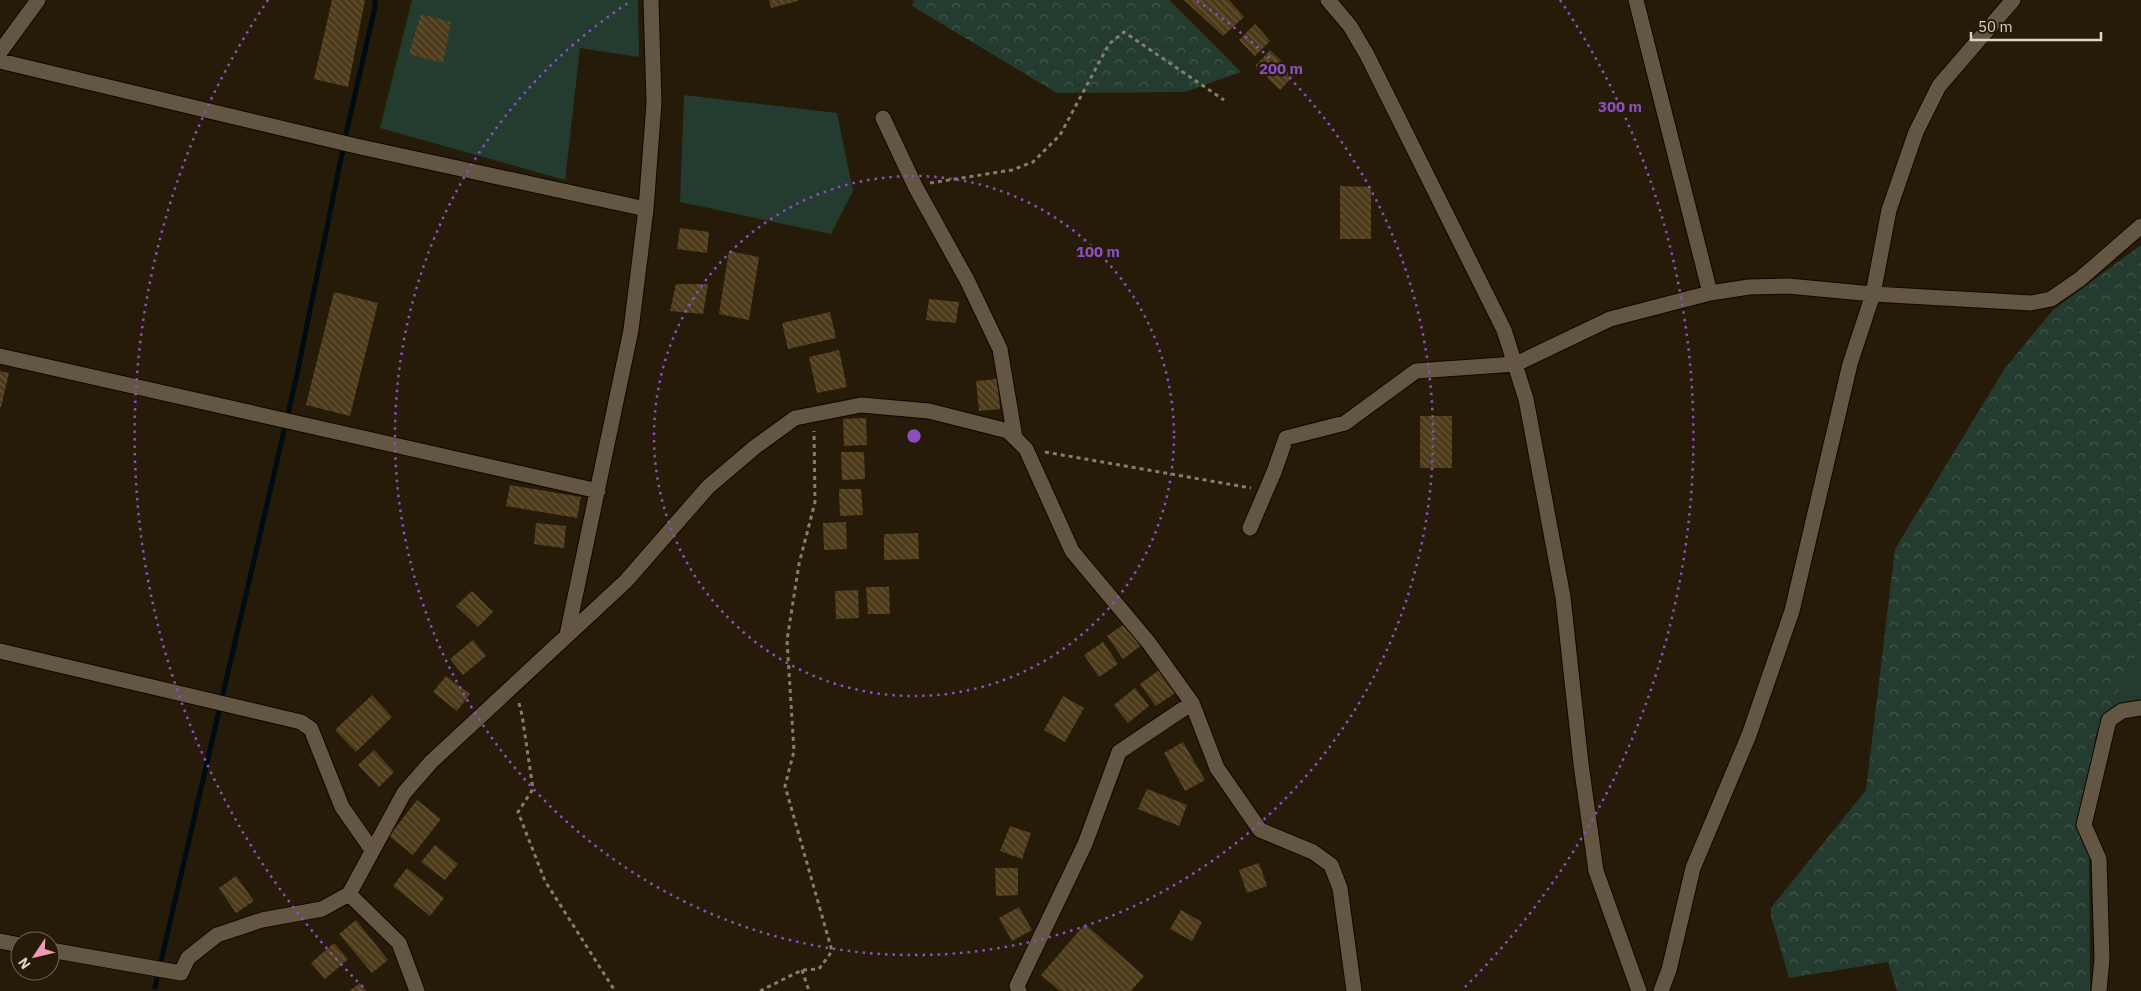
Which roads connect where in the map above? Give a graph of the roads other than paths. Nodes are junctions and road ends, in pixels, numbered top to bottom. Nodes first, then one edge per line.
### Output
1 (38, 0) edge
2 (651, 0) edge
3 (1328, 0) edge
4 (1636, 0) edge
5 (2013, 0) edge
6 (0, 52) edge
7 (0, 61) edge
8 (883, 118) dead end
9 (646, 209) junction
10 (2141, 226) edge
11 (1710, 294) junction
12 (1873, 294) junction
13 (0, 356) edge
14 (1516, 364) junction
15 (1020, 444) junction
16 (598, 491) junction
17 (1250, 528) dead end
18 (567, 635) junction
19 (0, 651) edge
20 (1192, 702) junction
21 (2141, 708) edge
22 (372, 850) junction
23 (349, 894) junction
24 (60, 952) edge
25 (417, 991) edge
26 (1019, 991) edge
27 (1354, 991) edge
28 (1638, 991) edge
29 (1661, 991) edge
30 (2099, 991) edge

1 - 6 street
2 - 9 street
3 - 14 street
4 - 11 street
5 - 12 street
7 - 9 street
8 - 15 street
9 - 16 street
10 - 12 street
11 - 12 street
11 - 14 street
12 - 29 street
13 - 16 street
14 - 17 street
14 - 28 street
15 - 18 street
15 - 20 street
16 - 18 street
18 - 22 street
19 - 22 street
20 - 26 street
20 - 27 street
21 - 30 street
22 - 23 street
23 - 24 street
23 - 25 street

